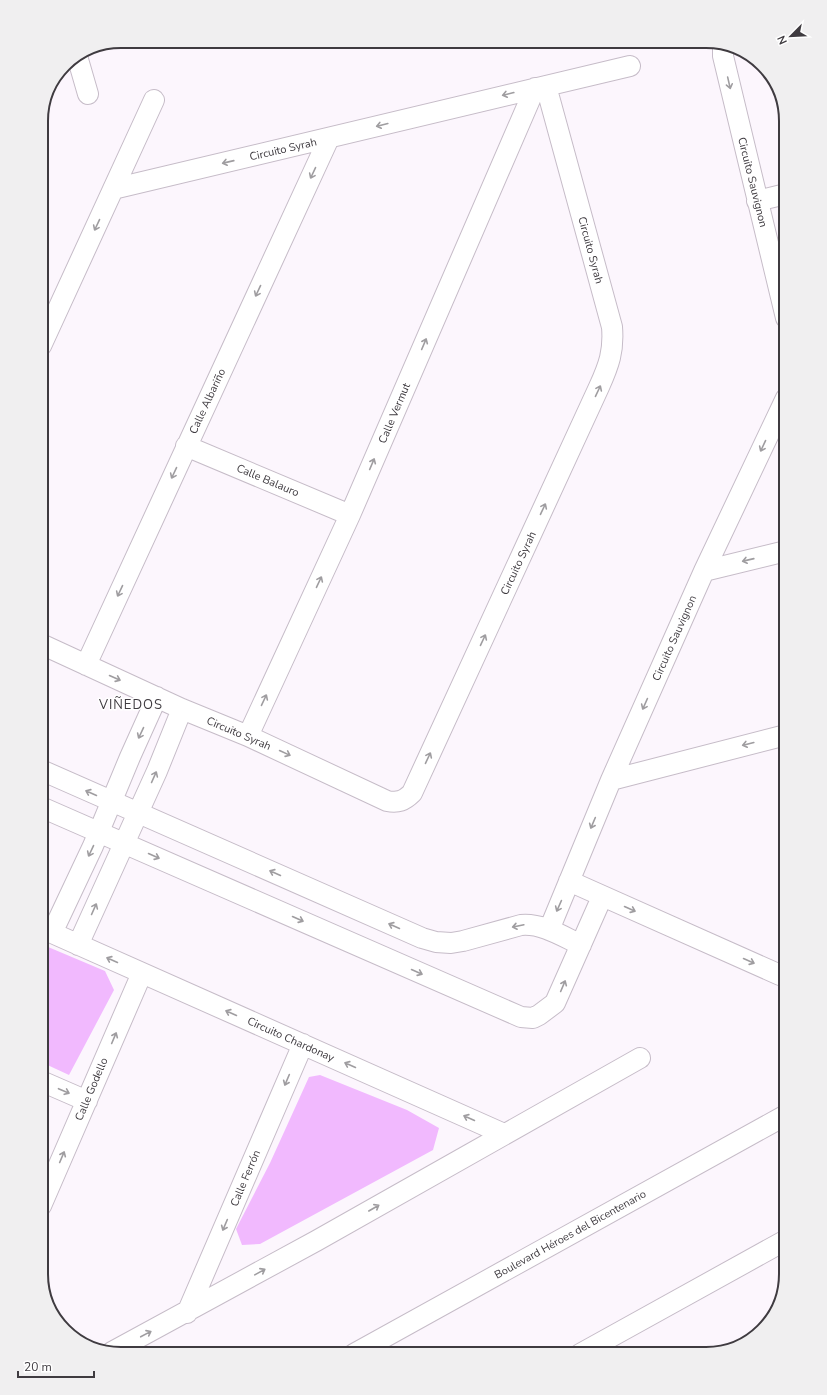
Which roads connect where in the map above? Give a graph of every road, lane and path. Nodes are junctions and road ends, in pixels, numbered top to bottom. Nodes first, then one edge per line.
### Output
1 (724, 50) edge
2 (79, 61) edge
3 (630, 66) dead end
4 (541, 87) junction
5 (88, 94) dead end
6 (154, 100) dead end
7 (329, 138) junction
8 (113, 190) junction
9 (779, 196) edge
10 (757, 201) junction
11 (779, 290) edge
12 (48, 331) edge
13 (779, 413) edge
14 (186, 446) junction
15 (350, 515) junction
16 (779, 554) edge
17 (704, 571) junction
18 (48, 647) edge
19 (86, 665) junction
20 (157, 697) junction
21 (182, 709) junction
22 (248, 736) junction
23 (779, 737) edge
24 (48, 773) edge
25 (611, 780) junction
26 (111, 802) junction
27 (48, 810) edge
28 (138, 813) junction
29 (99, 831) junction
30 (124, 843) junction
31 (568, 881) junction
32 (602, 897) junction
33 (48, 926) edge
34 (549, 930) junction
35 (48, 931) edge
36 (78, 944) junction
37 (581, 945) junction
38 (142, 973) junction
39 (779, 975) edge
40 (302, 1044) junction
41 (640, 1058) dead end
42 (48, 1084) edge
43 (86, 1101) junction
44 (779, 1119) edge
45 (504, 1134) junction
46 (48, 1190) edge
47 (779, 1244) edge
48 (187, 1313) junction
49 (122, 1347) edge
50 (367, 1347) edge
51 (593, 1347) edge

1 -> 10 street, Circuito Sauvignon
2 - 5 street
3 - 4 street, Circuito Syrah
4 -> 7 street, Circuito Syrah
15 -> 4 street, Calle Vermut
22 -> 4 street, Circuito Syrah
6 - 8 street
7 -> 8 street, Circuito Syrah
7 -> 14 street, Calle Albariño
8 -> 12 street
9 - 10 street
10 - 11 street, Circuito Sauvignon
13 -> 17 street, Circuito Sauvignon
14 - 15 street, Calle Balauro
14 -> 19 street, Calle Albariño
22 -> 15 street, Calle Vermut
16 -> 17 street
17 -> 25 street, Circuito Sauvignon
18 - 19 street, Circuito Syrah
19 -> 20 street, Circuito Syrah
20 - 21 street, Circuito Syrah
20 -> 26 street
21 - 22 street, Circuito Syrah
28 -> 21 street
23 -> 25 street
26 -> 24 street
25 -> 31 street, Circuito Sauvignon
26 - 28 street
26 - 29 street, Circuito Chardonay
27 - 29 street
28 - 30 street
34 -> 28 street
29 - 30 street
29 -> 33 street, Circuito Chardonay
36 -> 30 street
30 -> 37 street
31 - 32 street
31 -> 34 street, Circuito Sauvignon
32 - 37 street
32 -> 39 street
34 - 37 street
35 - 36 street, Circuito Chardonay
38 -> 36 street, Circuito Chardonay
40 -> 38 street, Circuito Chardonay
43 -> 38 street, Calle Godello
45 -> 40 street, Circuito Chardonay
40 -> 48 street, Calle Ferrón
41 - 45 street
42 -> 43 street
46 -> 43 street, Calle Godello
44 - 50 street, Boulevard Héroes del Bicentenario
48 -> 45 street
47 - 51 street
49 -> 48 street

